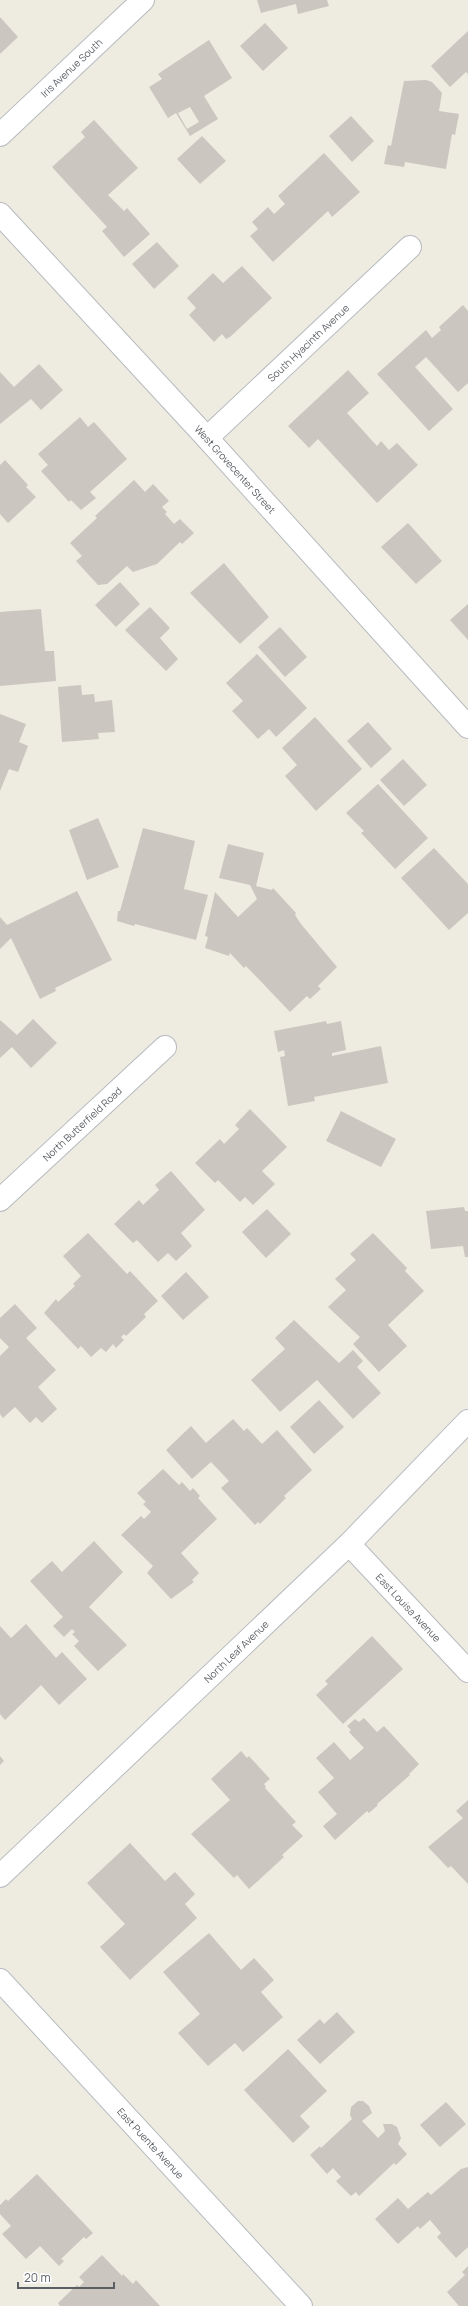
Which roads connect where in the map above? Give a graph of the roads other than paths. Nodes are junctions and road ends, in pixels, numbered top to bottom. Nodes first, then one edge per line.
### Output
1 (143, 0) edge
2 (0, 135) edge
3 (0, 214) edge
4 (410, 247) dead end
5 (207, 438) junction
6 (468, 727) edge
7 (165, 1047) dead end
8 (0, 1200) edge
9 (468, 1421) edge
10 (349, 1544) junction
11 (468, 1671) edge
12 (0, 1876) edge
13 (0, 1980) edge
14 (301, 2306) edge

1 - 2 street, Iris Avenue South
3 - 5 street, West Grovecenter Street
4 - 5 street, South Hyacinth Avenue
5 - 6 street, West Grovecenter Street
7 - 8 street, North Butterfield Road
9 - 10 street, North Leaf Avenue
10 - 11 street, East Louisa Avenue
10 - 12 street, North Leaf Avenue
13 - 14 street, East Puente Avenue

